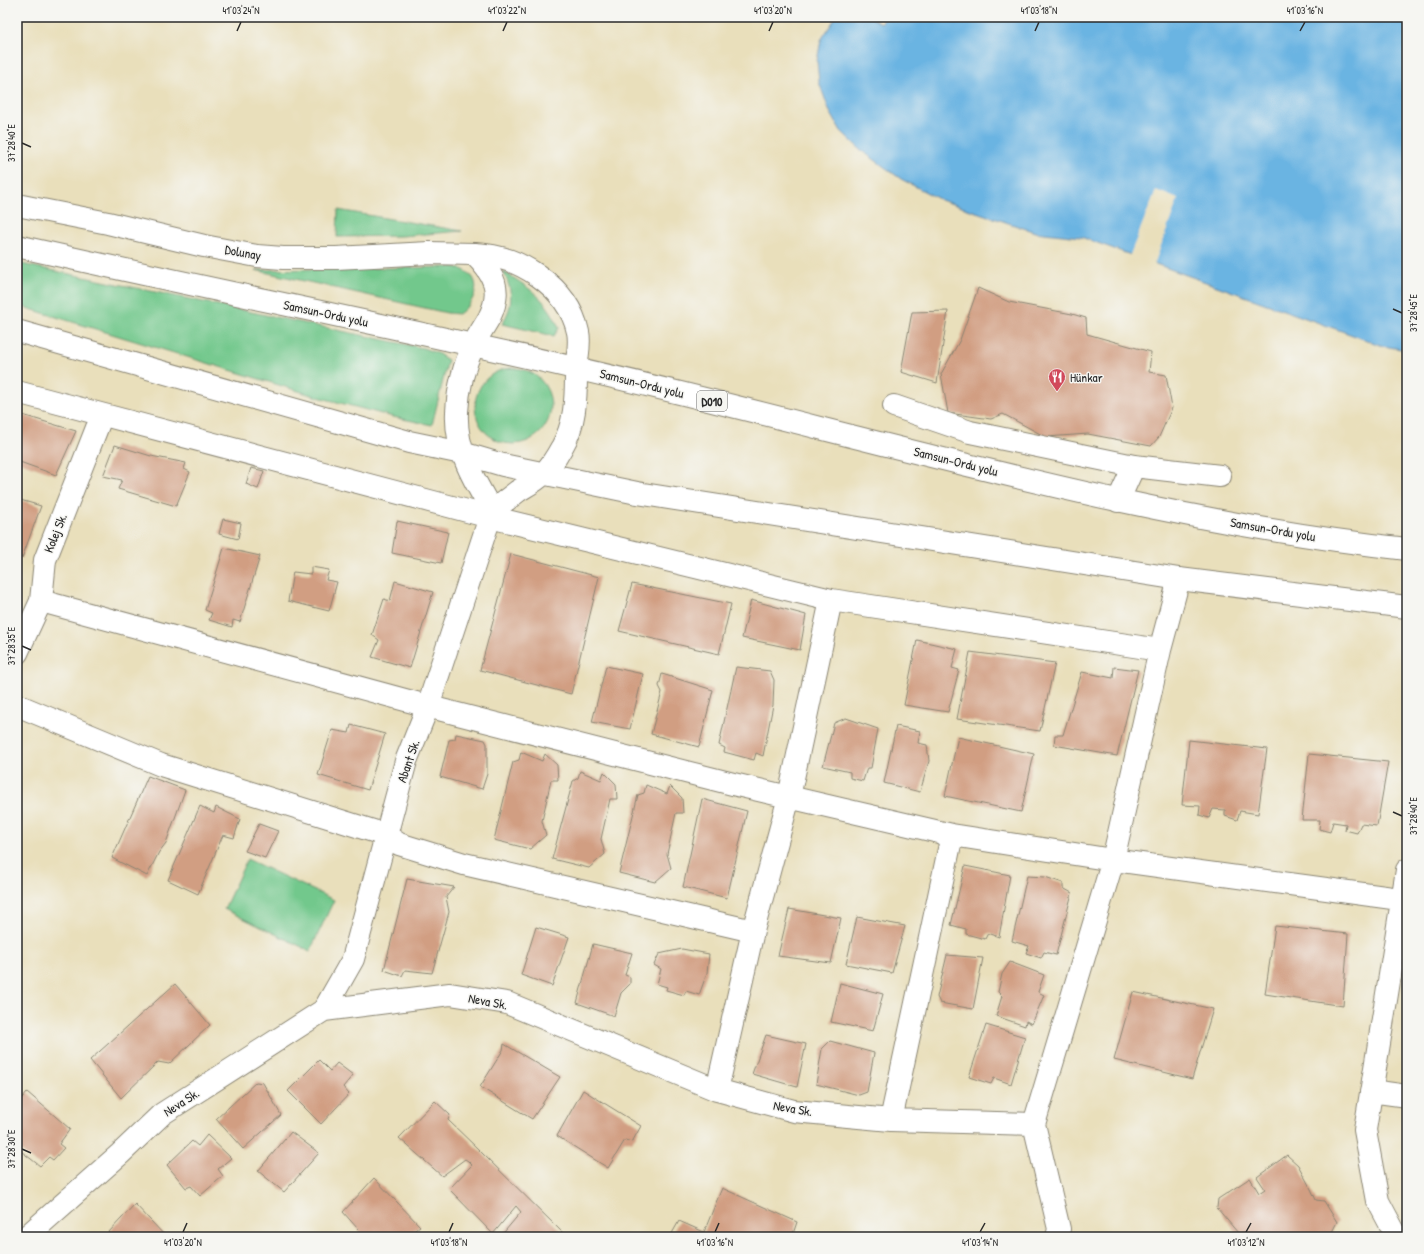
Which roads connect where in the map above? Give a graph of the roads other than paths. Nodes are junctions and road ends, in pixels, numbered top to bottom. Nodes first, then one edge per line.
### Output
1 (17, 205) edge
2 (17, 246) edge
3 (474, 254) junction
4 (17, 331) edge
5 (474, 344) junction
6 (576, 367) junction
7 (17, 392) edge
8 (894, 406) dead end
9 (102, 415) junction
10 (462, 453) junction
11 (1134, 466) junction
12 (544, 474) junction
13 (1220, 476) dead end
14 (1118, 501) junction
15 (491, 514) junction
16 (1407, 549) edge
17 (1179, 579) junction
18 (41, 600) junction
19 (831, 600) junction
20 (1407, 607) edge
21 (1160, 650) junction
22 (17, 653) edge
23 (17, 706) edge
24 (428, 706) junction
25 (789, 797) junction
26 (386, 835) junction
27 (952, 835) junction
28 (1112, 860) junction
29 (1407, 870) edge
30 (1405, 900) edge
31 (753, 930) junction
32 (324, 1010) junction
33 (717, 1090) junction
34 (1371, 1091) junction
35 (1407, 1096) edge
36 (891, 1120) junction
37 (1034, 1124) junction
38 (1060, 1234) edge
39 (26, 1237) edge
40 (1397, 1237) edge

1 - 3 main road, Dolunay
2 - 5 main road, Samsun-Ordu yolu / D010
3 - 5 main road
3 - 6 main road, Dolunay
4 - 10 main road
5 - 6 main road, Samsun-Ordu yolu / D010
5 - 10 main road
6 - 12 main road
6 - 14 main road, Samsun-Ordu yolu / D010
7 - 9 main road
8 - 11 main road
9 - 15 main road
9 - 18 main road, Kolej Sk.
10 - 12 main road
10 - 15 main road
11 - 13 main road
11 - 14 main road
12 - 15 main road
12 - 17 main road
14 - 16 main road, Samsun-Ordu yolu / D010
15 - 19 main road
15 - 24 main road, Abant Sk.
17 - 20 main road
17 - 21 main road
18 - 22 main road, Kolej Sk.
18 - 24 main road
19 - 21 main road
19 - 25 main road
21 - 28 main road
23 - 26 main road
24 - 25 main road
24 - 26 main road, Abant Sk.
25 - 27 main road
25 - 31 main road
26 - 31 main road
26 - 32 main road, Abant Sk.
27 - 28 main road
27 - 36 main road
28 - 30 main road
28 - 37 main road
29 - 30 main road
30 - 34 main road
31 - 33 main road
32 - 33 main road, Neva Sk.
32 - 39 main road, Neva Sk.
33 - 36 main road, Neva Sk.
34 - 35 main road
34 - 40 main road
36 - 37 main road, Neva Sk.
37 - 38 main road

